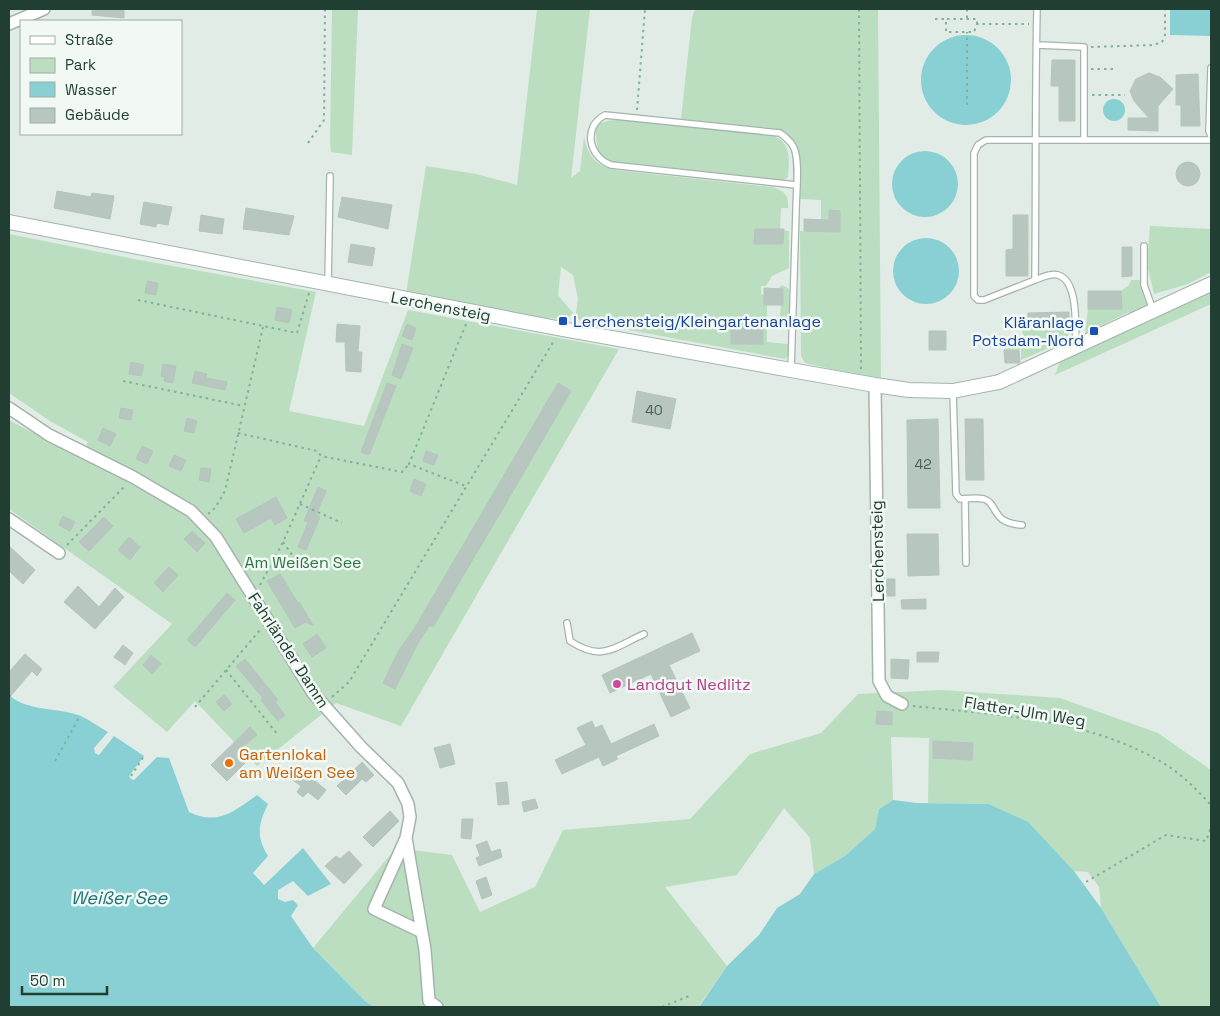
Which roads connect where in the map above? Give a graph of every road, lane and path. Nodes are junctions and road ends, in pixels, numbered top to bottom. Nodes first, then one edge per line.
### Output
1 (44, 9) edge
2 (325, 9) edge
3 (645, 9) edge
4 (859, 9) edge
5 (967, 9) edge
6 (1037, 9) edge
7 (1165, 9) edge
8 (935, 18) dead end
9 (946, 18) junction
10 (967, 19) junction
11 (9, 24) edge
12 (977, 24) junction
13 (1037, 24) junction
14 (967, 32) junction
15 (1038, 45) junction
16 (1084, 47) junction
17 (1211, 68) edge
18 (1084, 69) junction
19 (1113, 69) dead end
20 (1125, 95) dead end
21 (1084, 96) junction
22 (967, 105) dead end
23 (636, 117) junction
24 (1211, 136) edge
25 (1036, 140) junction
26 (1084, 140) junction
27 (1211, 140) edge
28 (308, 143) dead end
29 (330, 176) dead end
30 (796, 185) junction
31 (9, 222) edge
32 (1144, 246) dead end
33 (312, 280) junction
34 (1035, 280) junction
35 (328, 284) junction
36 (1211, 284) edge
37 (138, 300) dead end
38 (1153, 312) junction
39 (466, 324) dead end
40 (264, 326) junction
41 (558, 328) junction
42 (1076, 348) junction
43 (791, 370) junction
44 (123, 381) dead end
45 (868, 384) junction
46 (954, 390) junction
47 (244, 406) junction
48 (9, 408) edge
49 (238, 433) junction
50 (321, 456) junction
51 (409, 464) junction
52 (133, 477) junction
53 (468, 487) junction
54 (965, 499) junction
55 (300, 504) junction
56 (9, 519) edge
57 (201, 521) junction
58 (342, 523) dead end
59 (1022, 525) dead end
60 (283, 542) junction
61 (59, 553) joint
62 (966, 563) dead end
63 (302, 569) dead end
64 (254, 596) junction
65 (268, 620) junction
66 (567, 623) dead end
67 (644, 634) dead end
68 (226, 670) junction
69 (13, 693) dead end
70 (9, 697) edge
71 (902, 704) joint
72 (195, 706) dead end
73 (324, 706) junction
74 (80, 716) dead end
75 (278, 735) dead end
76 (144, 756) dead end
77 (55, 761) dead end
78 (131, 776) dead end
79 (1211, 805) edge
80 (1211, 827) edge
81 (406, 838) junction
82 (1086, 882) dead end
83 (422, 932) junction
84 (689, 996) dead end
85 (437, 1007) edge
86 (662, 1007) edge

1 - 11 street
2 - 28 path
3 - 23 path
4 - 45 path
5 - 10 path
6 - 13 lane
7 - 16 path
8 - 9 path
9 - 10 path
9 - 14 path
10 - 12 path
12 - 13 path
12 - 14 path
13 - 15 lane
14 - 22 path
15 - 16 lane
15 - 25 lane
16 - 18 lane
17 - 24 lane
18 - 19 path
18 - 21 lane
20 - 21 path
21 - 26 lane
23 - 30 lane
23 - 30 lane
25 - 26 lane
25 - 34 lane
25 - 34 lane
26 - 27 lane
29 - 35 lane
30 - 43 lane
31 - 33 street, Lerchensteig
32 - 38 lane
33 - 35 street, Lerchensteig
33 - 40 path
34 - 42 lane
35 - 41 street, Lerchensteig
36 - 38 street, Lerchensteig
37 - 40 path
38 - 42 street, Lerchensteig
39 - 51 path
40 - 47 path
41 - 43 street, Lerchensteig
41 - 53 path
42 - 46 street, Lerchensteig
43 - 45 street, Lerchensteig
44 - 47 path
45 - 46 street, Lerchensteig
45 - 71 street, Lerchensteig
46 - 54 lane
47 - 49 path
48 - 52 street, Fahrländer Damm
49 - 50 path
49 - 57 path
50 - 51 path
50 - 55 path
51 - 53 path
52 - 57 street, Fahrländer Damm
52 - 61 path
53 - 73 path
54 - 59 lane
54 - 62 lane
55 - 58 path
55 - 60 path
56 - 61 street
57 - 64 street, Fahrländer Damm
60 - 63 path
60 - 64 path
64 - 65 street, Fahrländer Damm
65 - 68 path
65 - 73 street, Fahrländer Damm
66 - 67 lane
68 - 72 path
68 - 75 path
69 - 70 path
71 - 79 path, Flatter-Ulm Weg
73 - 81 street, Fahrländer Damm
74 - 77 path
76 - 78 path
80 - 82 path
81 - 83 street, Fahrländer Damm
81 - 83 street, Fahrländer Damm
83 - 85 street, Fahrländer Damm
84 - 86 path

